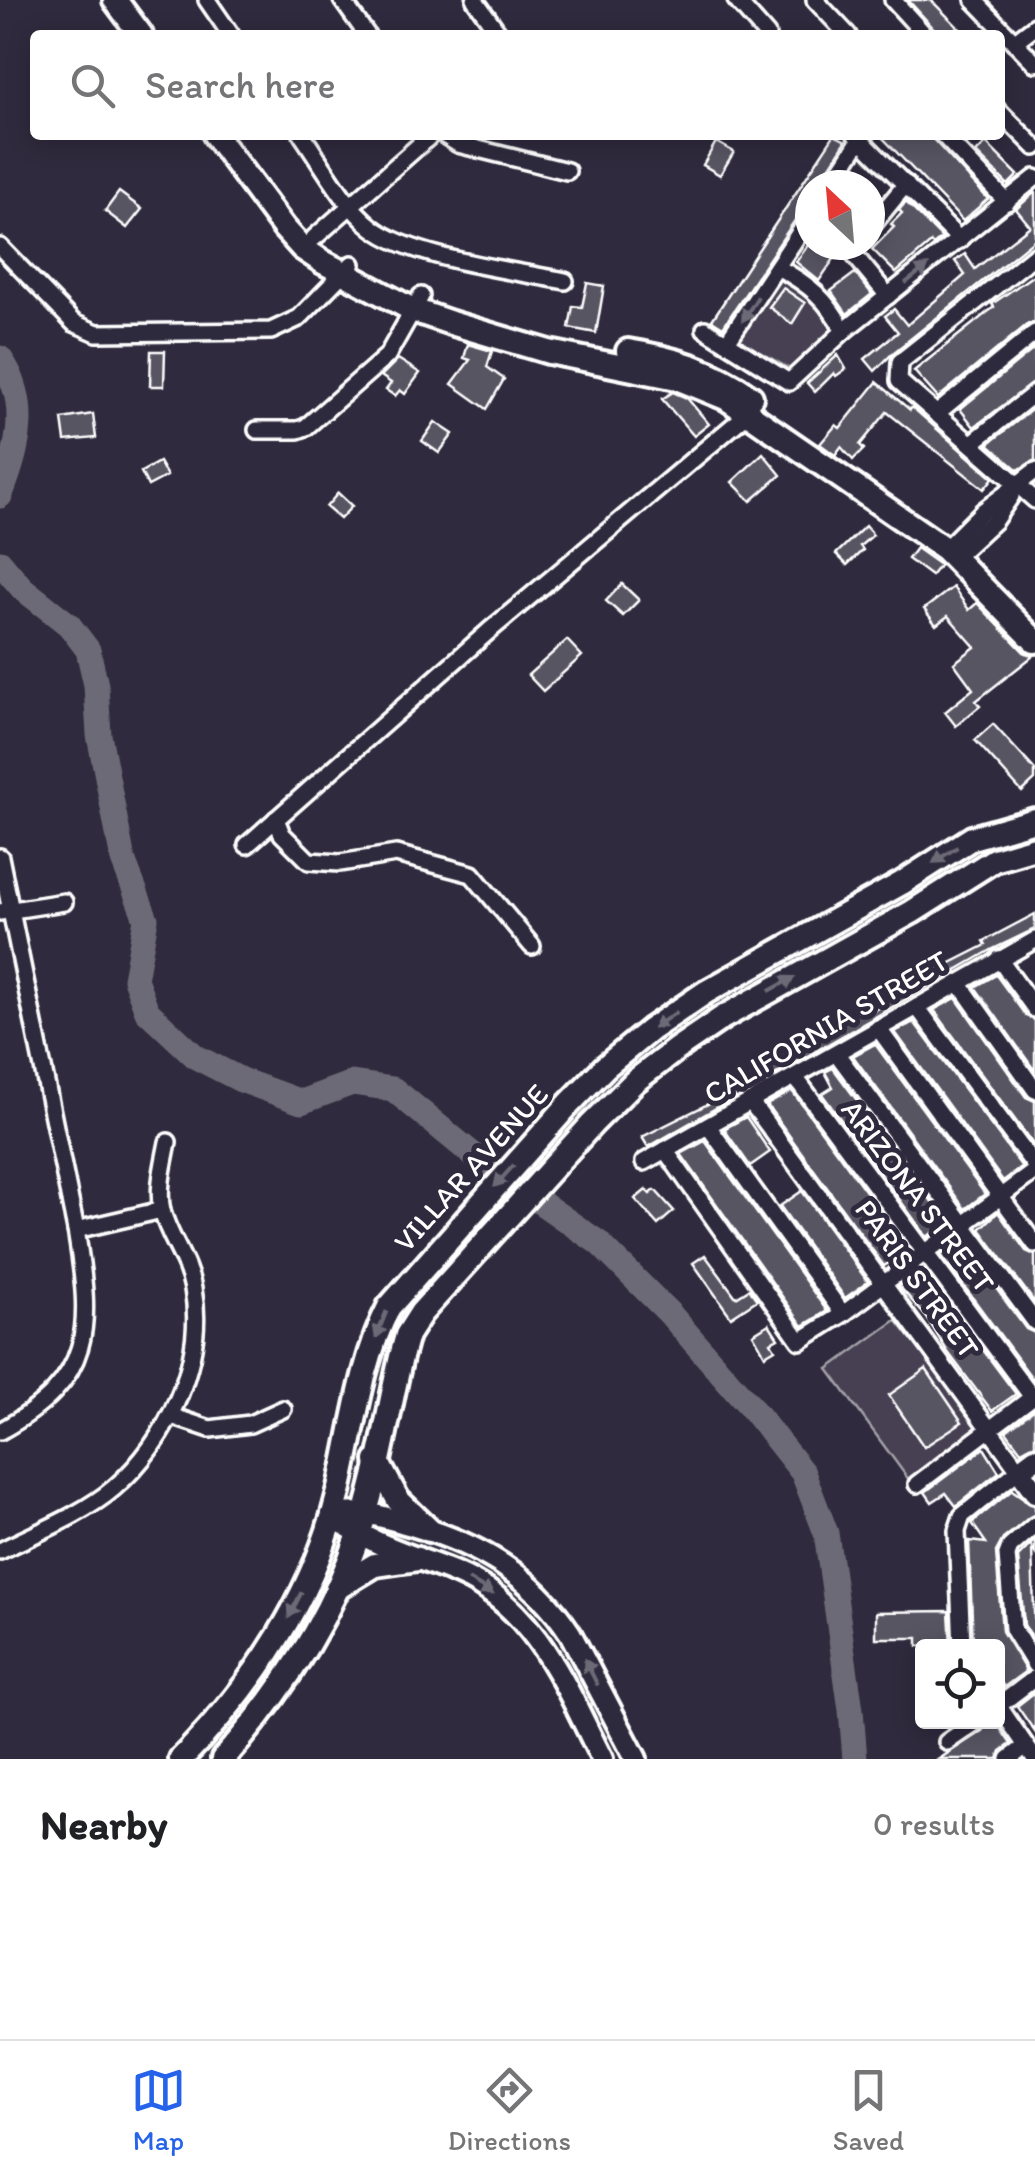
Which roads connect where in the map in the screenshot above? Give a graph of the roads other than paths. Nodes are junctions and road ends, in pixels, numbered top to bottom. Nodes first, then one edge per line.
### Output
1 (115, 0) edge
2 (133, 0) edge
3 (207, 0) edge
4 (342, 0) edge
5 (476, 0) edge
6 (736, 0) edge
7 (815, 0) edge
8 (893, 0) edge
9 (981, 2) edge
10 (1035, 26) edge
11 (137, 30) edge
12 (155, 30) edge
13 (228, 30) edge
14 (363, 30) edge
15 (497, 30) edge
16 (763, 30) edge
17 (843, 30) edge
18 (920, 30) edge
19 (1004, 30) edge
20 (1005, 31) edge
21 (1014, 42) junction
22 (1035, 63) edge
23 (1005, 117) edge
24 (219, 140) edge
25 (237, 140) edge
26 (306, 140) edge
27 (425, 140) edge
28 (452, 140) edge
29 (857, 140) edge
30 (860, 140) edge
31 (948, 140) edge
32 (1035, 147) edge
33 (840, 170) edge
34 (567, 171) dead end
35 (1035, 178) edge
36 (906, 184) junction
37 (1007, 202) junction
38 (351, 205) junction
39 (885, 210) edge
40 (314, 238) junction
41 (795, 239) edge
42 (960, 240) junction
43 (0, 247) edge
44 (1035, 255) edge
45 (862, 260) edge
46 (777, 267) junction
47 (348, 269) junction
48 (565, 282) dead end
49 (888, 296) junction
50 (417, 303) junction
51 (706, 329) dead end
52 (844, 331) junction
53 (1035, 333) edge
54 (728, 342) junction
55 (754, 359) junction
56 (730, 392) junction
57 (1035, 393) edge
58 (754, 407) junction
59 (936, 414) junction
60 (256, 430) dead end
61 (972, 443) junction
62 (1035, 471) edge
63 (1019, 485) junction
64 (1035, 500) edge
65 (954, 549) junction
66 (1035, 622) edge
67 (1035, 641) edge
68 (276, 819) junction
69 (1035, 820) edge
70 (247, 845) dead end
71 (1035, 848) edge
72 (0, 857) edge
73 (64, 902) dead end
74 (6, 911) edge
75 (1035, 940) edge
76 (532, 946) dead end
77 (999, 959) junction
78 (959, 983) junction
79 (917, 1007) junction
80 (1035, 1009) edge
81 (878, 1028) junction
82 (837, 1054) junction
83 (795, 1077) junction
84 (1035, 1090) edge
85 (750, 1101) junction
86 (708, 1126) junction
87 (168, 1142) dead end
88 (665, 1150) junction
89 (644, 1162) dead end
90 (1035, 1168) edge
91 (1000, 1197) junction
92 (162, 1210) junction
93 (963, 1224) junction
94 (76, 1230) junction
95 (1035, 1244) edge
96 (927, 1252) junction
97 (884, 1284) junction
98 (843, 1314) junction
99 (1035, 1322) edge
100 (1034, 1396) edge
101 (283, 1409) dead end
102 (171, 1416) junction
103 (989, 1429) junction
104 (0, 1431) edge
105 (377, 1461) junction
106 (1027, 1464) edge
107 (917, 1484) dead end
108 (1035, 1492) edge
109 (366, 1511) junction
110 (332, 1515) junction
111 (1035, 1525) edge
112 (429, 1530) junction
113 (358, 1536) junction
114 (0, 1551) edge
115 (418, 1559) junction
116 (337, 1588) junction
117 (962, 1639) edge
118 (1035, 1665) edge
119 (1035, 1678) edge
120 (1005, 1701) edge
121 (1005, 1716) edge
122 (966, 1729) edge
123 (947, 1742) dead end
124 (1031, 1752) edge
125 (181, 1759) edge
126 (224, 1759) edge
127 (602, 1759) edge
128 (636, 1759) edge
129 (1010, 1759) edge

1 - 11 main road
2 - 12 main road
3 - 13 street
4 - 14 street
5 - 15 street
6 - 16 street
7 - 17 street
8 - 18 street
9 - 19 street
10 - 21 street
20 - 21 street
21 - 22 street
23 - 32 street
24 - 47 main road
25 - 40 main road
26 - 38 street
27 - 38 street
28 - 34 street
29 - 33 street
30 - 36 street
31 - 37 street
35 - 37 street
36 - 39 street
36 - 42 street
37 - 42 street
38 - 40 street
38 - 48 street
40 - 47 main road
41 - 46 street
49 -> 42 street
43 - 47 street
44 - 59 street
45 - 49 street
46 - 52 street
46 -> 54 street
47 - 50 main road
49 - 52 street
50 - 56 main road
50 - 60 street
51 - 54 street
52 - 55 street
53 - 59 street
54 - 55 street
55 - 56 street
56 - 58 main road
57 - 61 street
58 - 65 main road
58 - 68 street
59 - 61 street
61 - 63 street
62 - 63 street
63 - 64 street
63 - 65 street
65 - 66 main road
65 - 67 main road
68 - 70 street
68 - 76 street
69 -> 110 main road, VILLAR AVENUE
105 -> 71 main road, VILLAR AVENUE
72 - 74 street
73 - 74 street
74 - 94 street
75 - 77 street, CALIFORNIA STREET
77 - 78 street, CALIFORNIA STREET
77 - 80 street
78 - 79 street, CALIFORNIA STREET
78 - 84 street
79 - 81 street, CALIFORNIA STREET
79 - 90 street
81 - 82 street, CALIFORNIA STREET
81 - 91 street
82 - 83 street, CALIFORNIA STREET
82 - 93 street
83 - 85 street, CALIFORNIA STREET
83 - 96 street, ARIZONA STREET
85 - 86 street, CALIFORNIA STREET
85 - 97 street, PARIS STREET
86 - 88 street, CALIFORNIA STREET
86 - 98 street
87 - 92 street
88 - 89 street, CALIFORNIA STREET
88 - 98 street
90 - 91 street
91 - 93 street
91 - 95 street
92 - 94 street
92 - 102 street
93 - 96 street
93 - 99 street
94 - 104 street
96 - 97 street
96 - 100 street, ARIZONA STREET
97 - 98 street
97 - 103 street, PARIS STREET
100 - 103 street
101 - 102 street
102 - 114 street
103 - 106 street, PARIS STREET
103 - 107 street
105 - 109 main road, VILLAR AVENUE
105 - 112 main road
106 - 108 street, PARIS STREET
106 - 117 street
109 - 110 street
109 - 112 street
109 - 113 main road, VILLAR AVENUE
110 - 113 street
110 -> 125 main road, VILLAR AVENUE
111 - 118 street
128 -> 112 street
113 - 115 street
113 - 116 main road, VILLAR AVENUE
115 - 116 main road
115 -> 127 street
116 - 126 main road, VILLAR AVENUE
119 - 120 street
121 - 124 street
122 - 123 street
124 - 129 street

